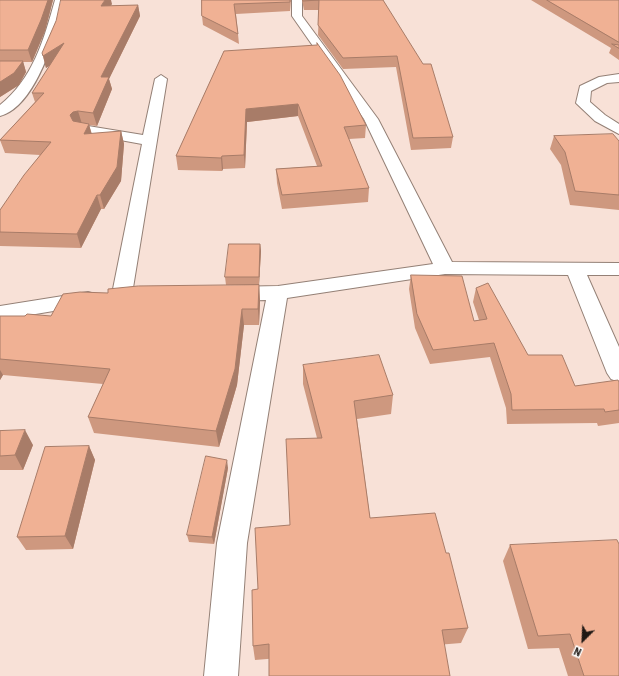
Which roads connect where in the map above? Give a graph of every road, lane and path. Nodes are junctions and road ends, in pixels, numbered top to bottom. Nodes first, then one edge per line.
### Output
1 (60, 0) edge
2 (297, 0) edge
3 (23, 67) edge
4 (39, 67) junction
5 (619, 78) edge
6 (161, 79) dead end
7 (0, 112) edge
8 (82, 129) edge
9 (619, 130) edge
10 (150, 140) junction
11 (445, 268) junction
12 (575, 269) junction
13 (619, 269) edge
14 (278, 293) junction
15 (208, 294) edge
16 (0, 313) edge
17 (619, 373) edge
18 (221, 676) edge

1 - 4 street
2 - 11 street
3 - 4 street
4 - 7 street
5 - 9 street
6 - 10 street
8 - 10 street
10 - 16 street
11 - 12 street
11 - 14 street
12 - 13 street
12 - 17 street
14 - 15 street
14 - 18 street

